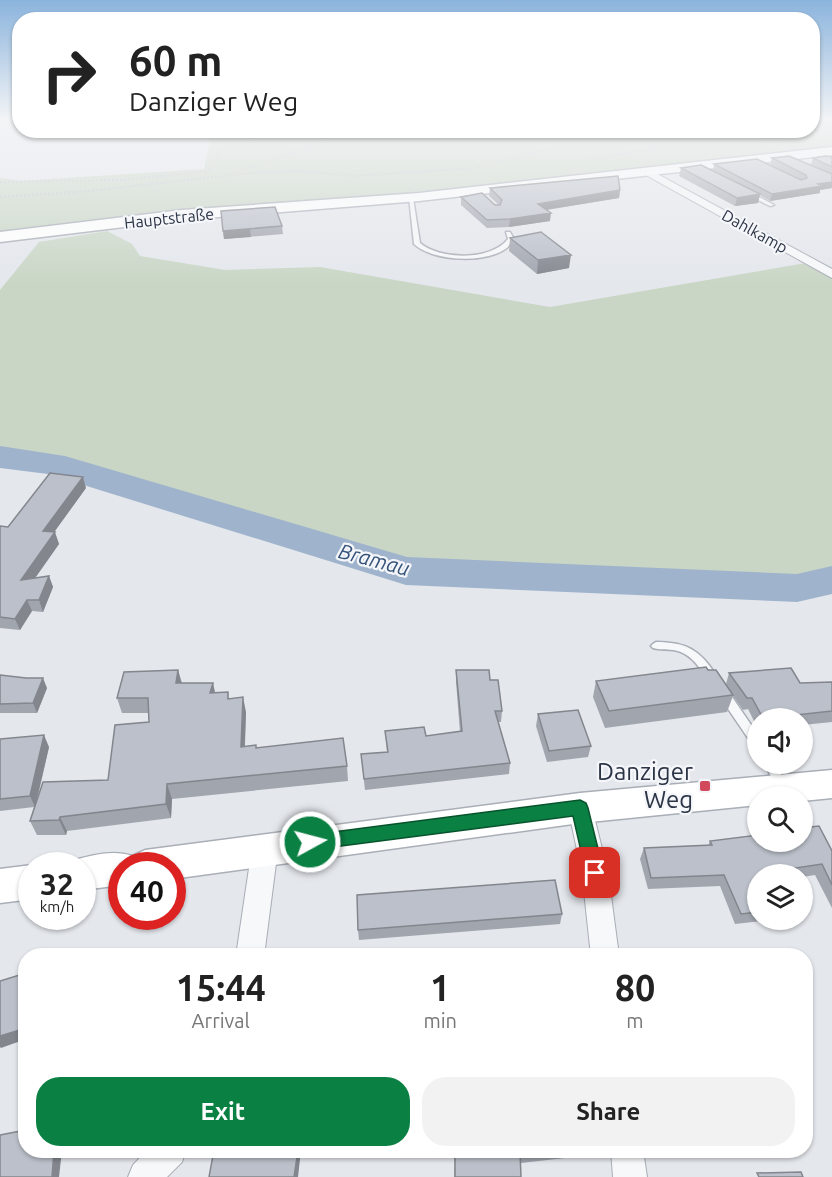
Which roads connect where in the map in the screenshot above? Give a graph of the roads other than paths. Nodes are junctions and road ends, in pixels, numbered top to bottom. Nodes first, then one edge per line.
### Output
1 (625, 174) edge
2 (651, 174) edge
3 (741, 189) edge
4 (411, 198) junction
5 (772, 205) edge
6 (508, 233) dead end
7 (0, 237) edge
8 (832, 274) edge
9 (656, 646) dead end
10 (747, 728) edge
11 (776, 776) edge
12 (832, 784) edge
13 (580, 808) junction
14 (265, 848) junction
15 (186, 860) edge
16 (18, 884) edge
17 (0, 886) edge
18 (251, 948) edge
19 (604, 948) edge
20 (163, 1158) edge
21 (628, 1158) edge
22 (145, 1177) edge
23 (630, 1177) edge

1 - 4 street
2 - 8 street, Dahlkamp
3 - 5 lane
4 - 6 lane
4 - 7 street, Hauptstraße
9 - 10 lane
11 - 12 street
11 - 13 street
13 - 14 street
13 - 19 street
14 - 15 street
14 - 18 street
16 - 17 street
20 - 22 street
21 - 23 street

